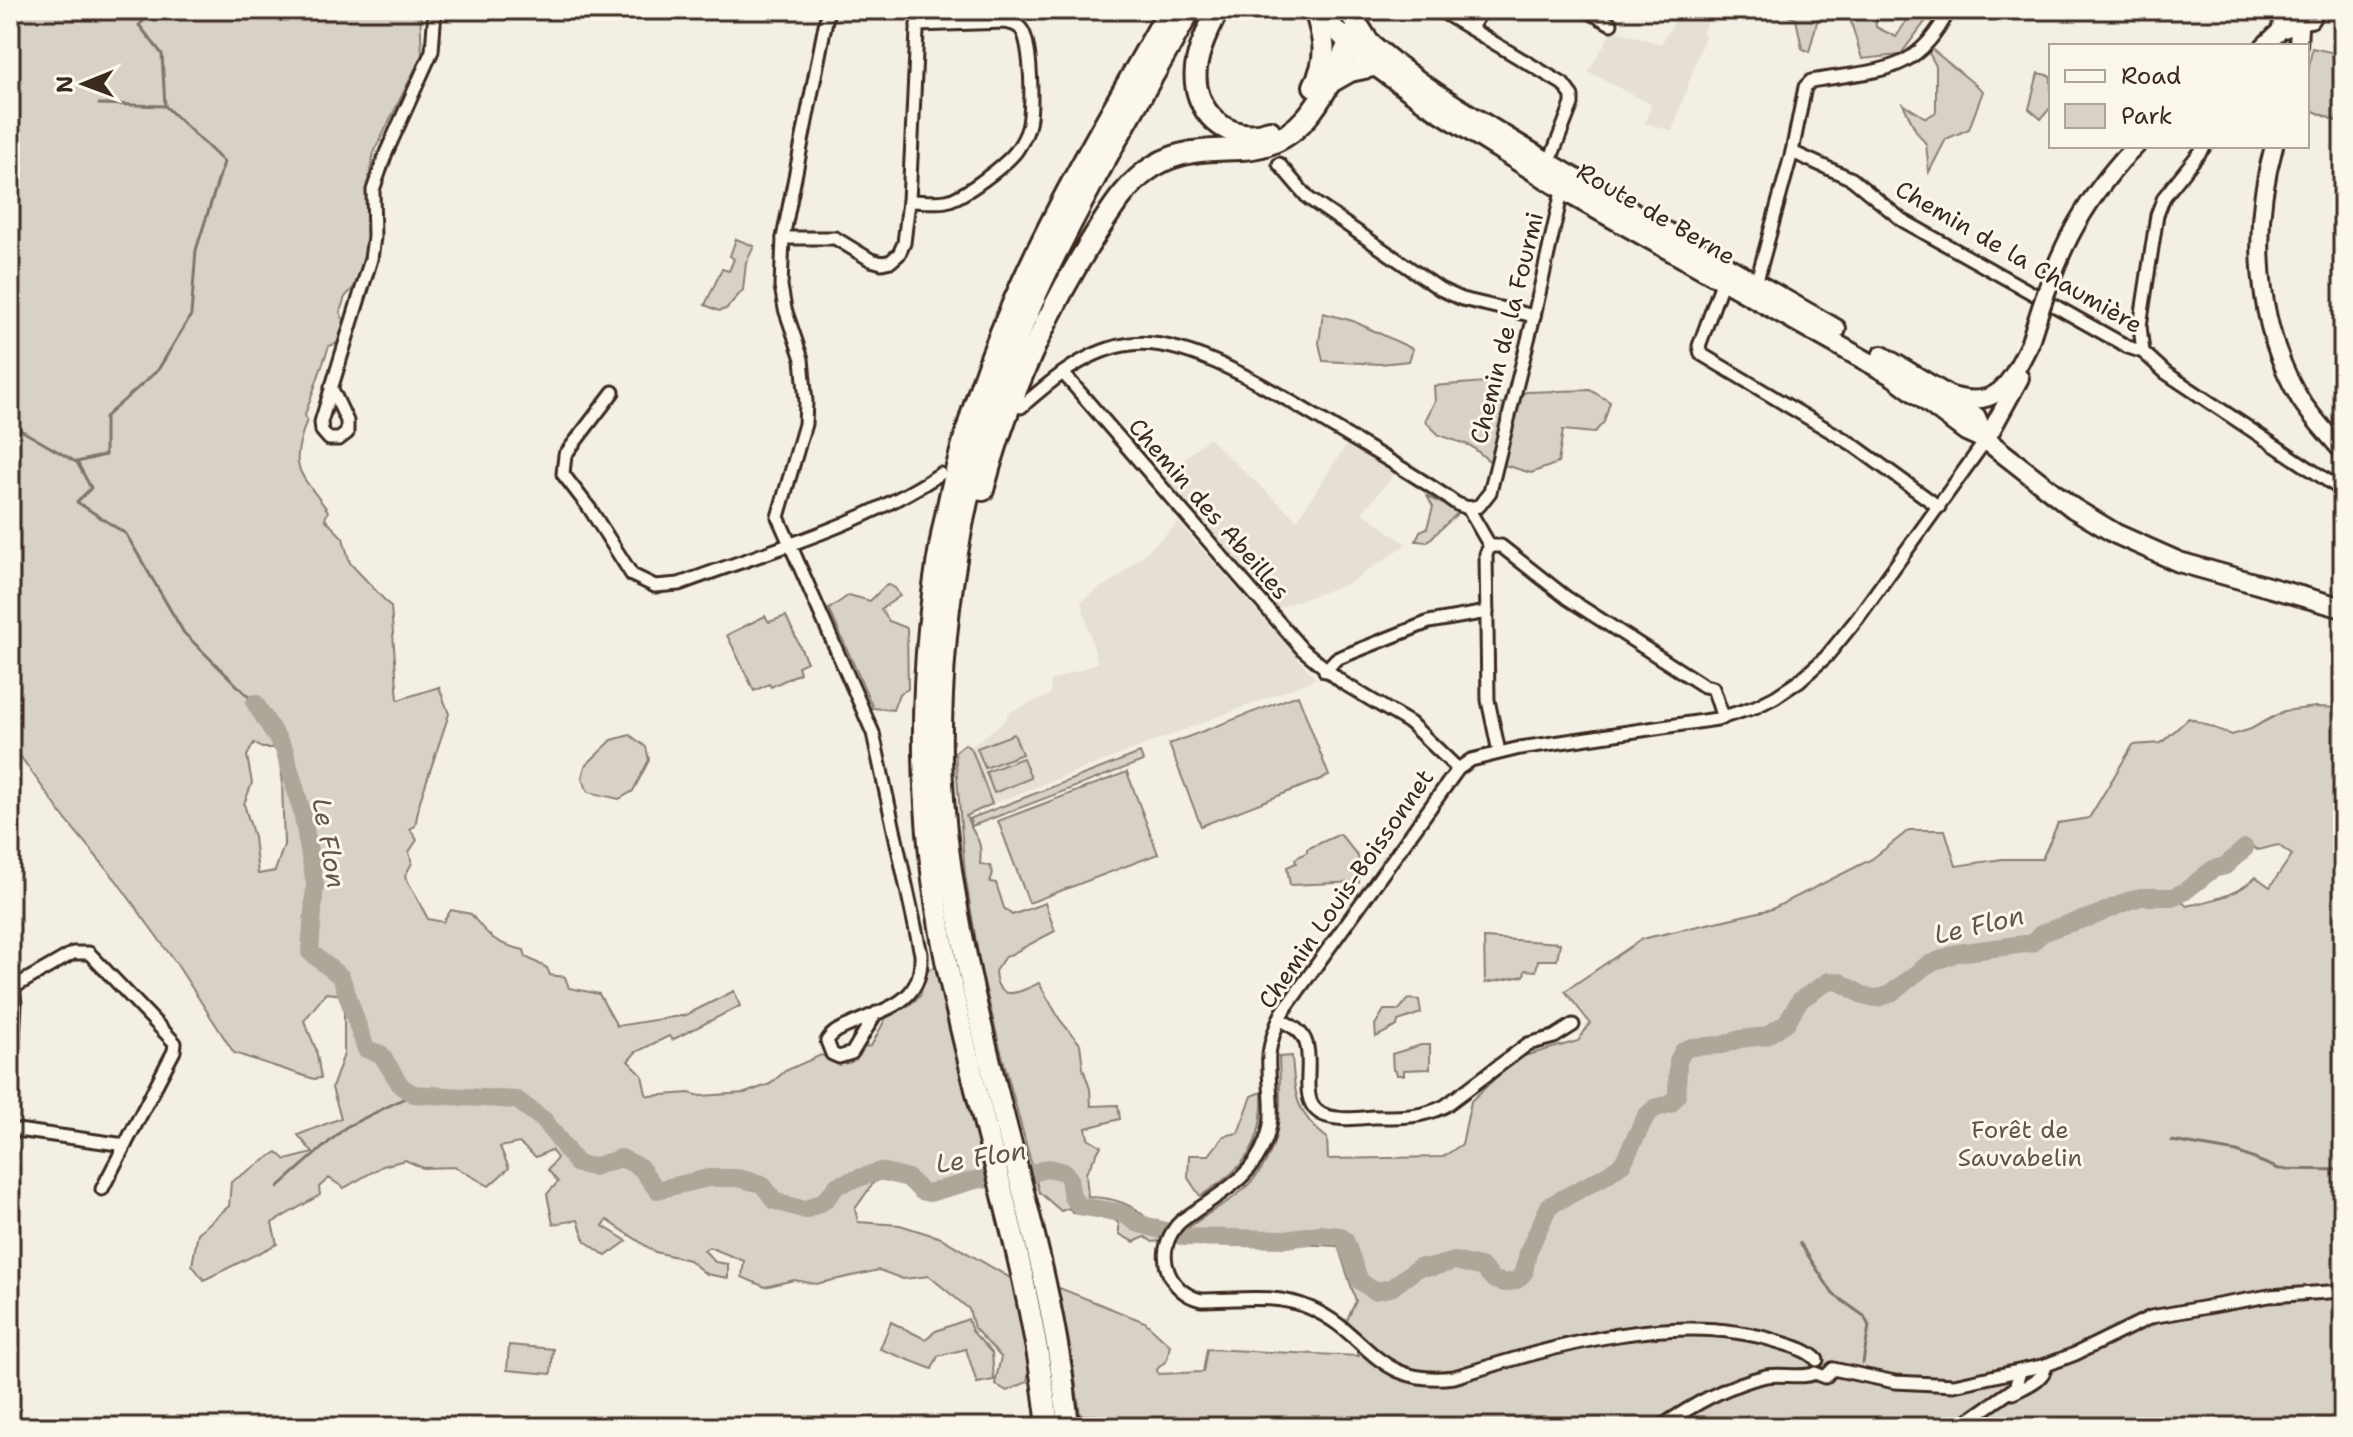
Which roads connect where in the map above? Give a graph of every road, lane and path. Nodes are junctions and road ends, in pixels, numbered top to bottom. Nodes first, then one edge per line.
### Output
1 (435, 10) edge
2 (828, 10) edge
3 (918, 10) edge
4 (1158, 10) edge
5 (1169, 10) edge
6 (1190, 10) edge
7 (1218, 10) edge
8 (1316, 10) edge
9 (1338, 10) edge
10 (1439, 10) edge
11 (1482, 10) edge
12 (1586, 10) edge
13 (1949, 10) edge
14 (2283, 10) edge
15 (2319, 10) edge
16 (2300, 17) edge
17 (1611, 24) dead end
18 (917, 25) junction
19 (1471, 28) junction
20 (2281, 30) junction
21 (1355, 31) edge
22 (2266, 44) edge
23 (2298, 44) edge
24 (1373, 66) junction
25 (1130, 82) junction
26 (1329, 83) junction
27 (2134, 148) edge
28 (2203, 148) edge
29 (2274, 148) edge
30 (1792, 152) junction
31 (1279, 164) dead end
32 (1546, 169) junction
33 (1564, 181) junction
34 (909, 201) junction
35 (783, 238) junction
36 (1723, 280) junction
37 (1756, 284) junction
38 (1534, 316) junction
39 (2029, 345) junction
40 (2143, 352) junction
41 (1063, 373) junction
42 (331, 387) dead end
43 (613, 392) dead end
44 (1947, 395) junction
45 (1021, 407) dead end
46 (1986, 440) junction
47 (2343, 452) edge
48 (940, 474) dead end
49 (2343, 491) edge
50 (1939, 507) junction
51 (1468, 508) junction
52 (788, 543) junction
53 (1490, 546) junction
54 (2343, 608) edge
55 (1487, 612) junction
56 (1325, 671) junction
57 (1723, 718) junction
58 (937, 726) junction
59 (1499, 752) junction
60 (1458, 769) junction
61 (10, 956) edge
62 (14, 987) junction
63 (876, 1013) junction
64 (1279, 1019) junction
65 (1573, 1025) dead end
66 (10, 1094) edge
67 (10, 1129) edge
68 (125, 1145) junction
69 (102, 1189) dead end
70 (2343, 1291) edge
71 (1817, 1360) junction
72 (1050, 1365) junction
73 (2046, 1365) junction
74 (1833, 1369) junction
75 (2020, 1372) junction
76 (1815, 1373) junction
77 (1999, 1401) junction
78 (1048, 1427) edge
79 (1068, 1427) edge
80 (1660, 1427) edge
81 (1959, 1427) edge

1 - 42 street
2 - 35 street
3 - 18 street
4 - 25 highway
5 - 25 highway
6 - 58 highway
7 - 8 highway
8 - 21 main road, Route de Berne
9 - 21 main road, Route de Berne
10 - 19 street
11 - 19 street
12 - 17 street
13 - 30 street
14 - 20 main road
15 - 16 street
16 - 20 main road
16 - 23 main road
18 - 34 street
18 - 34 street
19 - 32 street
20 - 22 main road
21 - 24 main road, Route de Berne
21 - 26 highway
21 - 32 main road, Route de Berne
24 - 26 highway
24 - 32 main road, Route de Berne
25 - 58 highway
26 - 58 highway
27 - 39 main road, bridge
28 - 40 street
29 - 47 main road
30 - 37 street
30 - 40 street, Chemin de la Chaumière
31 - 38 street
32 - 33 main road, Route de Berne
33 - 36 main road, Route de Berne
33 - 37 main road, Route de Berne
33 - 38 street, Chemin de la Fourmi
34 - 35 street
35 - 52 street
36 - 46 main road, Route de Berne
36 - 50 street
37 - 44 main road, Route de Berne
38 - 51 street, Chemin de la Fourmi
39 - 44 main road
39 - 46 main road
40 - 49 street, Chemin de la Chaumière
41 - 45 street
41 - 51 street
41 - 56 street, Chemin des Abeilles
43 - 52 street
44 - 46 main road, Route de Berne
46 - 50 street, Chemin Louis-Boissonnet
46 - 54 main road, Route de Berne
48 - 52 street
50 - 57 street, Chemin Louis-Boissonnet
51 - 53 street
52 - 63 street
53 - 55 street
53 - 57 street
55 - 56 street
55 - 59 street
56 - 60 street, Chemin des Abeilles
57 - 59 street, Chemin Louis-Boissonnet
58 - 72 highway
58 - 72 highway
59 - 60 street, Chemin Louis-Boissonnet
60 - 64 street, Chemin Louis-Boissonnet
61 - 62 street
62 - 66 street
62 - 68 street
63 - 63 street
64 - 65 street
64 - 71 street, Chemin Louis-Boissonnet
67 - 68 street
68 - 69 street
70 - 73 street
71 - 74 street
71 - 76 street
72 - 78 highway
72 - 79 highway
73 - 75 street
73 - 77 street
74 - 75 street
74 - 76 street
75 - 77 street
76 - 80 street
77 - 81 street

